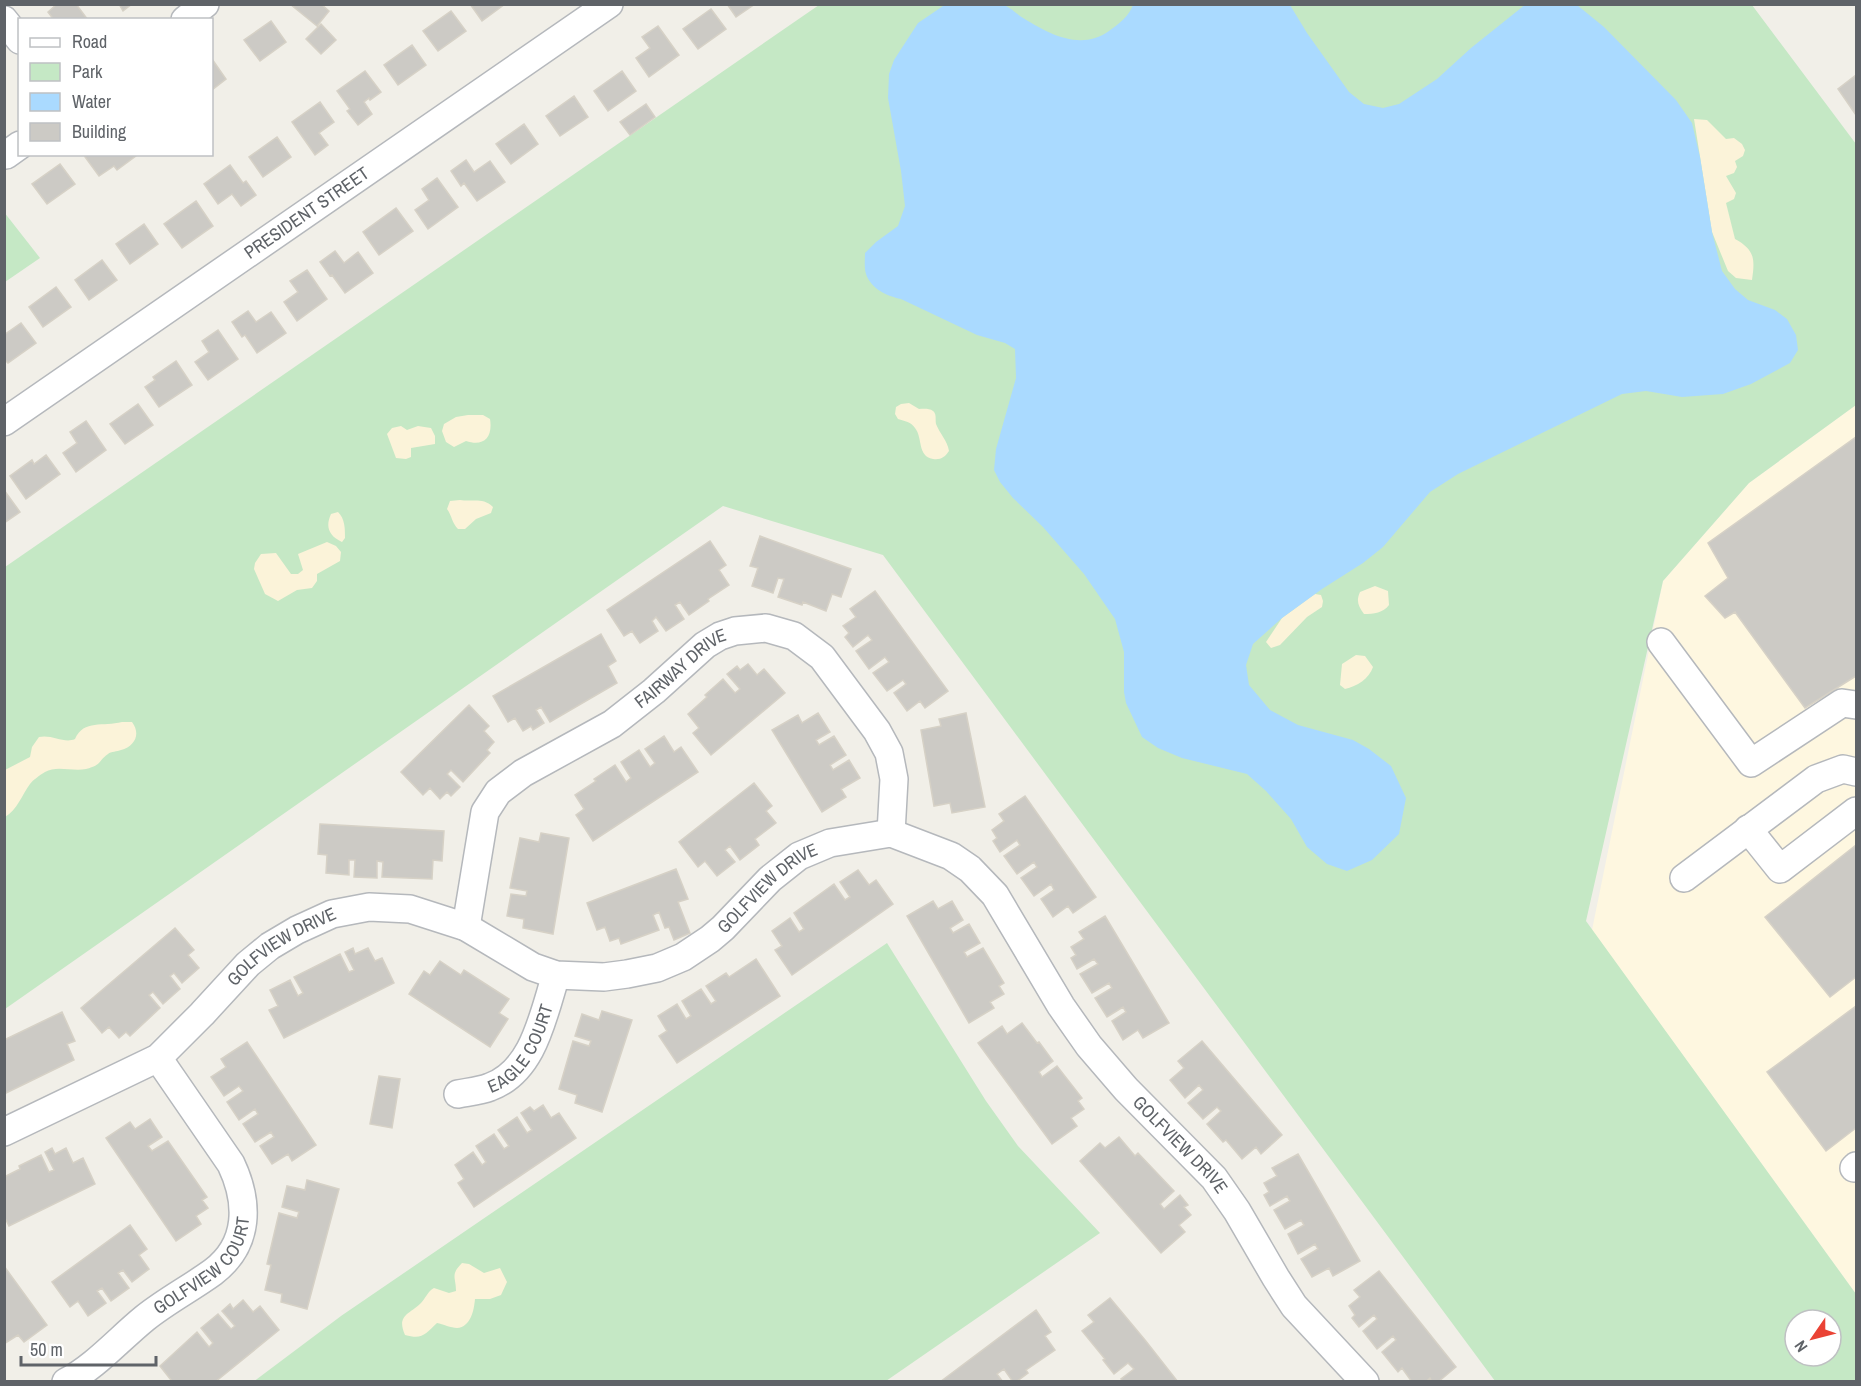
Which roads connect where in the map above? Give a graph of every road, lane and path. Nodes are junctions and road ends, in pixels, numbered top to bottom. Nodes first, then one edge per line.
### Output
1 (205, 4) edge
2 (609, 4) edge
3 (188, 18) edge
4 (4, 20) edge
5 (18, 38) edge
6 (4, 422) edge
7 (1661, 642) dead end
8 (1857, 705) edge
9 (1857, 772) edge
10 (1857, 811) edge
11 (1748, 829) junction
12 (891, 833) junction
13 (1684, 878) dead end
14 (466, 927) junction
15 (556, 975) junction
16 (158, 1058) junction
17 (458, 1094) dead end
18 (4, 1132) edge
19 (66, 1382) edge
20 (1365, 1382) edge

1 - 3 street
2 - 6 street, PRESIDENT STREET
4 - 5 street
7 - 8 street
9 - 11 street
10 - 11 street
11 - 13 street
12 - 14 street, FAIRWAY DRIVE
12 - 15 street, GOLFVIEW DRIVE
12 - 20 street, GOLFVIEW DRIVE
14 - 15 street, GOLFVIEW DRIVE
14 - 16 street, GOLFVIEW DRIVE
15 - 17 street, EAGLE COURT
16 - 18 street, GOLFVIEW DRIVE
16 - 19 street, GOLFVIEW COURT

